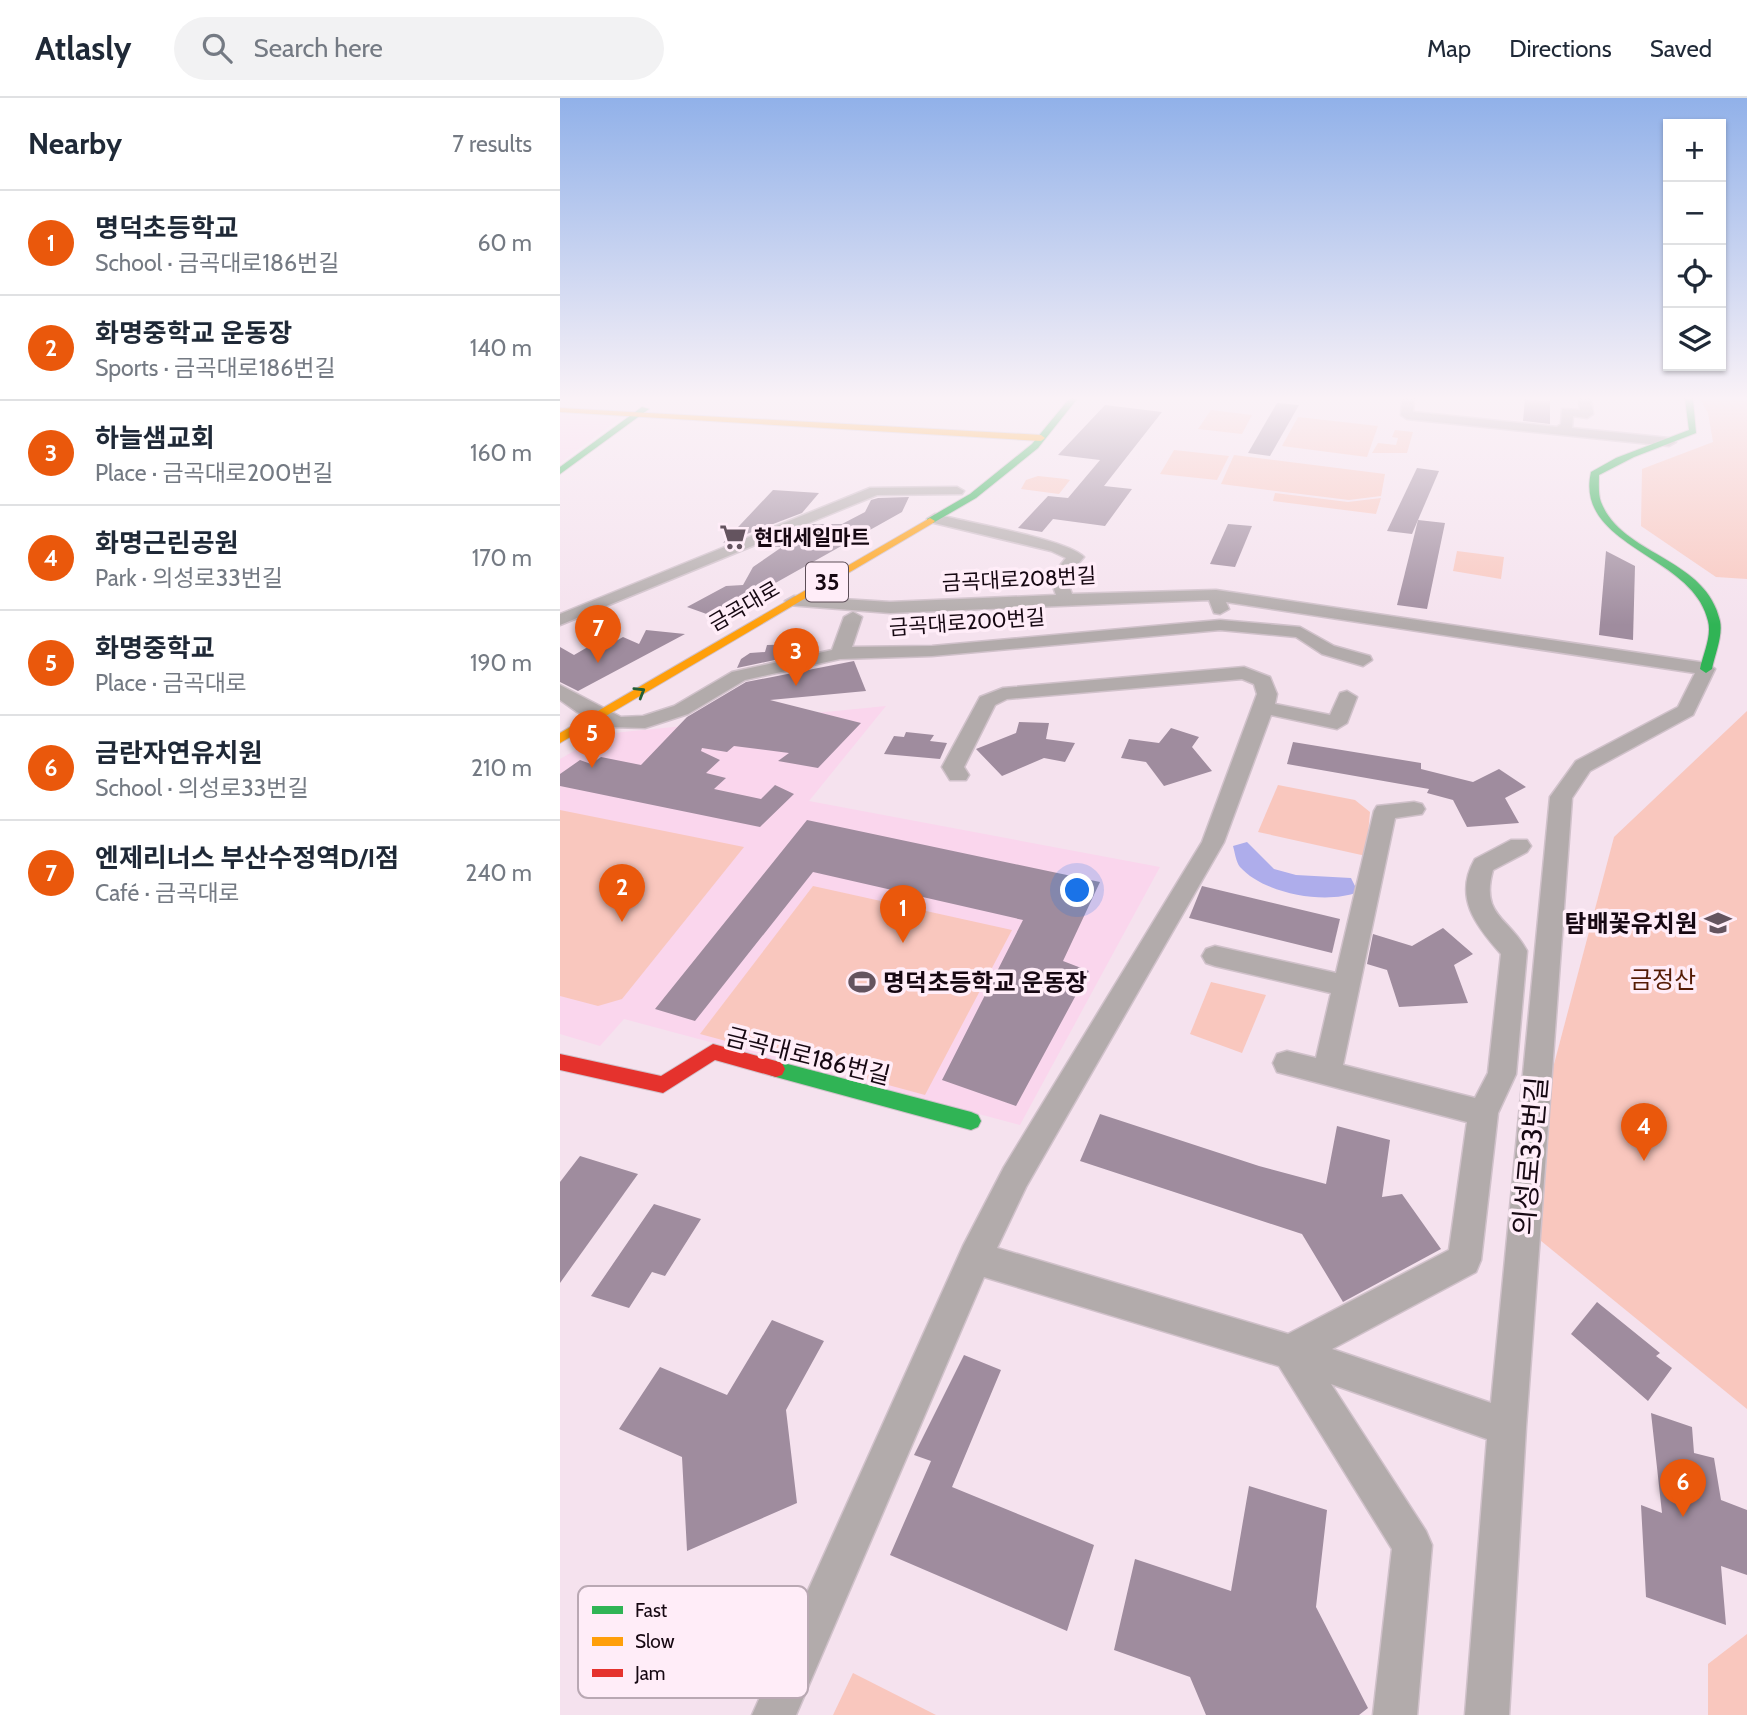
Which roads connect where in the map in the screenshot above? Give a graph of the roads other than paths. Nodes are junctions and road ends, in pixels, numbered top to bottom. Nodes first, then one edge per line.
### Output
1 (978, 474) edge
2 (1002, 474) edge
3 (1594, 474) edge
4 (957, 491) junction
5 (935, 519) junction
6 (1216, 595) junction
7 (1066, 600) junction
8 (794, 601) junction
9 (853, 617) dead end
10 (560, 620) edge
11 (1226, 625) junction
12 (840, 654) junction
13 (1363, 660) dead end
14 (1706, 669) junction
15 (560, 691) edge
16 (1347, 697) dead end
17 (1264, 708) junction
18 (592, 712) junction
19 (560, 722) edge
20 (560, 739) edge
21 (958, 775) dead end
22 (1414, 809) dead end
23 (1519, 846) dead end
24 (1215, 956) dead end
25 (1347, 986) junction
26 (560, 1062) edge
27 (1287, 1063) dead end
28 (1327, 1073) junction
29 (1483, 1114) junction
30 (971, 1121) dead end
31 (975, 1258) junction
32 (1290, 1352) junction
33 (1507, 1427) junction
34 (808, 1638) edge
35 (781, 1698) edge
36 (774, 1715) edge
37 (1395, 1715) edge
38 (1487, 1715) edge

1 - 4 main road, 금곡대로 / 35
2 - 5 main road, 금곡대로 / 35
3 - 14 main road
4 - 10 street
4 - 18 main road, 금곡대로 / 35
5 - 7 street
5 - 8 main road, 금곡대로 / 35
6 - 7 street, 금곡대로208번길
6 - 11 street
6 - 14 street, 금곡대로208번길
7 - 8 street, 금곡대로208번길
18 -> 8 main road, 금곡대로 / 35
9 - 12 street
11 - 12 street, 금곡대로200번길
11 - 13 street, 금곡대로200번길
12 - 18 street, 금곡대로200번길
14 - 33 street, 의성로33번길
15 - 18 street
16 - 17 street
17 - 21 street
17 - 31 street
18 - 19 main road, 금곡대로 / 35
18 - 20 main road, 금곡대로 / 35
22 - 25 street
23 - 29 street
24 - 25 street
25 - 28 street
26 - 30 main road, 금곡대로186번길
27 - 28 street
28 - 29 street
29 - 32 street
31 - 32 street
31 - 34 street
32 - 33 street
32 - 37 street
33 - 38 street, 의성로33번길
35 - 36 street

